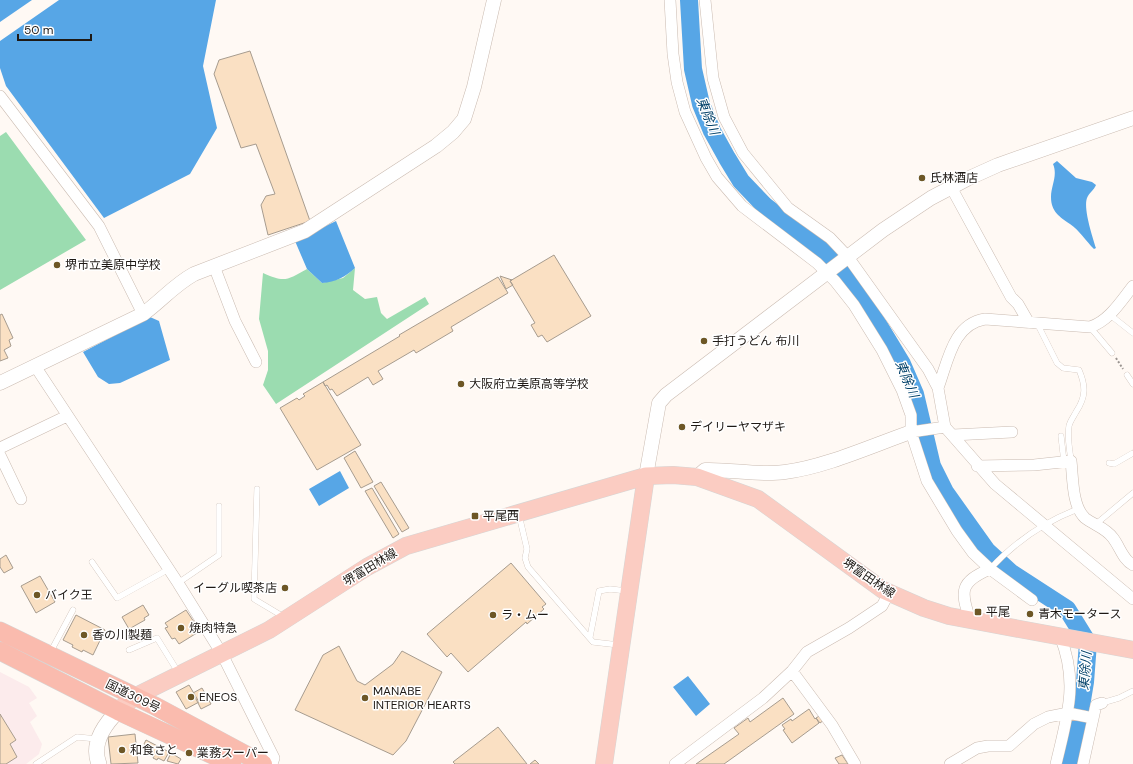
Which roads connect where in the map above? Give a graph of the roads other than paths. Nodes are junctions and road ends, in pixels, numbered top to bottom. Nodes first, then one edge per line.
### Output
1 (494, 0) edge
2 (670, 0) edge
3 (705, 0) edge
4 (0, 96) edge
5 (1133, 118) edge
6 (951, 187) junction
7 (846, 259) junction
8 (214, 266) junction
9 (828, 272) junction
10 (1133, 286) edge
11 (143, 314) junction
12 (1110, 314) junction
13 (1033, 323) junction
14 (1090, 327) junction
15 (1133, 333) edge
16 (1112, 353) road end
17 (256, 362) dead end
18 (35, 366) junction
19 (1127, 375) road end
20 (0, 383) edge
21 (1133, 384) edge
22 (938, 388) junction
23 (67, 416) junction
24 (942, 427) junction
25 (914, 432) junction
26 (1012, 432) dead end
27 (953, 435) junction
28 (1061, 436) dead end
29 (0, 448) edge
30 (1133, 453) edge
31 (0, 455) edge
32 (1067, 462) junction
33 (1108, 463) dead end
34 (977, 466) junction
35 (646, 476) junction
36 (697, 477) junction
37 (256, 489) dead end
38 (1133, 493) edge
39 (21, 498) dead end
40 (219, 506) dead end
41 (1078, 509) junction
42 (519, 512) junction
43 (1042, 524) junction
44 (1096, 524) junction
45 (92, 562) dead end
46 (1133, 565) edge
47 (990, 568) junction
48 (169, 569) junction
49 (178, 583) junction
50 (629, 591) junction
51 (889, 593) junction
52 (1133, 599) edge
53 (1032, 600) dead end
54 (73, 610) dead end
55 (287, 619) junction
56 (970, 619) junction
57 (0, 631) edge
58 (1062, 637) junction
59 (590, 638) junction
60 (621, 645) junction
61 (129, 650) dead end
62 (1133, 650) edge
63 (0, 651) edge
64 (222, 654) junction
65 (49, 655) junction
66 (792, 671) junction
67 (180, 674) junction
68 (1133, 691) edge
69 (134, 697) junction
70 (1102, 703) joint
71 (118, 711) junction
72 (1068, 713) junction
73 (1093, 718) junction
74 (98, 739) junction
75 (36, 764) edge
76 (99, 764) edge
77 (232, 764) edge
78 (263, 764) edge
79 (272, 764) edge
80 (604, 764) edge
81 (675, 764) edge
82 (855, 764) edge
83 (950, 764) edge
84 (1056, 764) edge
85 (1083, 764) edge

1 - 8 street
2 - 9 street
3 - 7 street
4 - 11 street
5 - 6 street
6 - 7 street
6 - 13 street
7 - 9 street
7 - 22 street
8 - 11 street
8 - 17 street
9 - 25 street
9 - 35 street
10 - 12 street
11 - 18 street
12 - 14 street
12 - 15 lane
13 - 14 street
13 - 22 street
13 - 32 lane
14 - 16 lane
18 - 20 street
18 - 23 street
19 - 21 lane
22 - 24 street
23 - 29 street
23 - 48 street
24 - 25 street
24 - 27 street
25 - 36 street
25 - 47 street
26 - 27 street
27 - 34 street
28 - 32 lane
30 - 33 lane
31 - 39 street
32 - 34 street
32 - 41 street
34 - 43 street
35 - 36 main road, 堺富田林線
35 - 42 main road, 堺富田林線
35 - 50 main road
36 - 51 main road, 堺富田林線
37 - 55 lane
38 - 44 lane
40 - 49 lane
41 - 43 lane
41 - 44 street
42 - 55 main road, 堺富田林線
42 - 59 lane
43 - 47 lane
43 - 52 street
44 - 46 street
45 - 48 lane
47 - 53 street
47 - 56 street
48 - 49 street
49 - 64 street
50 - 59 lane
50 - 60 main road
51 - 56 main road, 堺富田林線
51 - 66 street
54 - 65 lane
55 - 64 main road, 堺富田林線
56 - 58 main road, 堺富田林線
57 - 65 highway, 国道309号
58 - 62 main road, 堺富田林線
58 - 72 street
59 - 60 lane
60 - 80 main road
61 - 67 lane
63 - 71 highway, 国道309号
64 - 67 main road, 堺富田林線
64 - 79 street
65 - 69 highway, 国道309号
66 - 81 street
66 - 82 street
67 - 69 main road, 堺富田林線
68 - 70 lane
69 - 71 main road, 堺富田林線
69 - 78 highway, 国道309号
70 - 73 street
71 - 74 main road
71 - 77 highway, 国道309号
72 - 73 street
72 - 83 street
72 - 84 street
73 - 85 street
74 - 75 lane
74 - 76 main road

